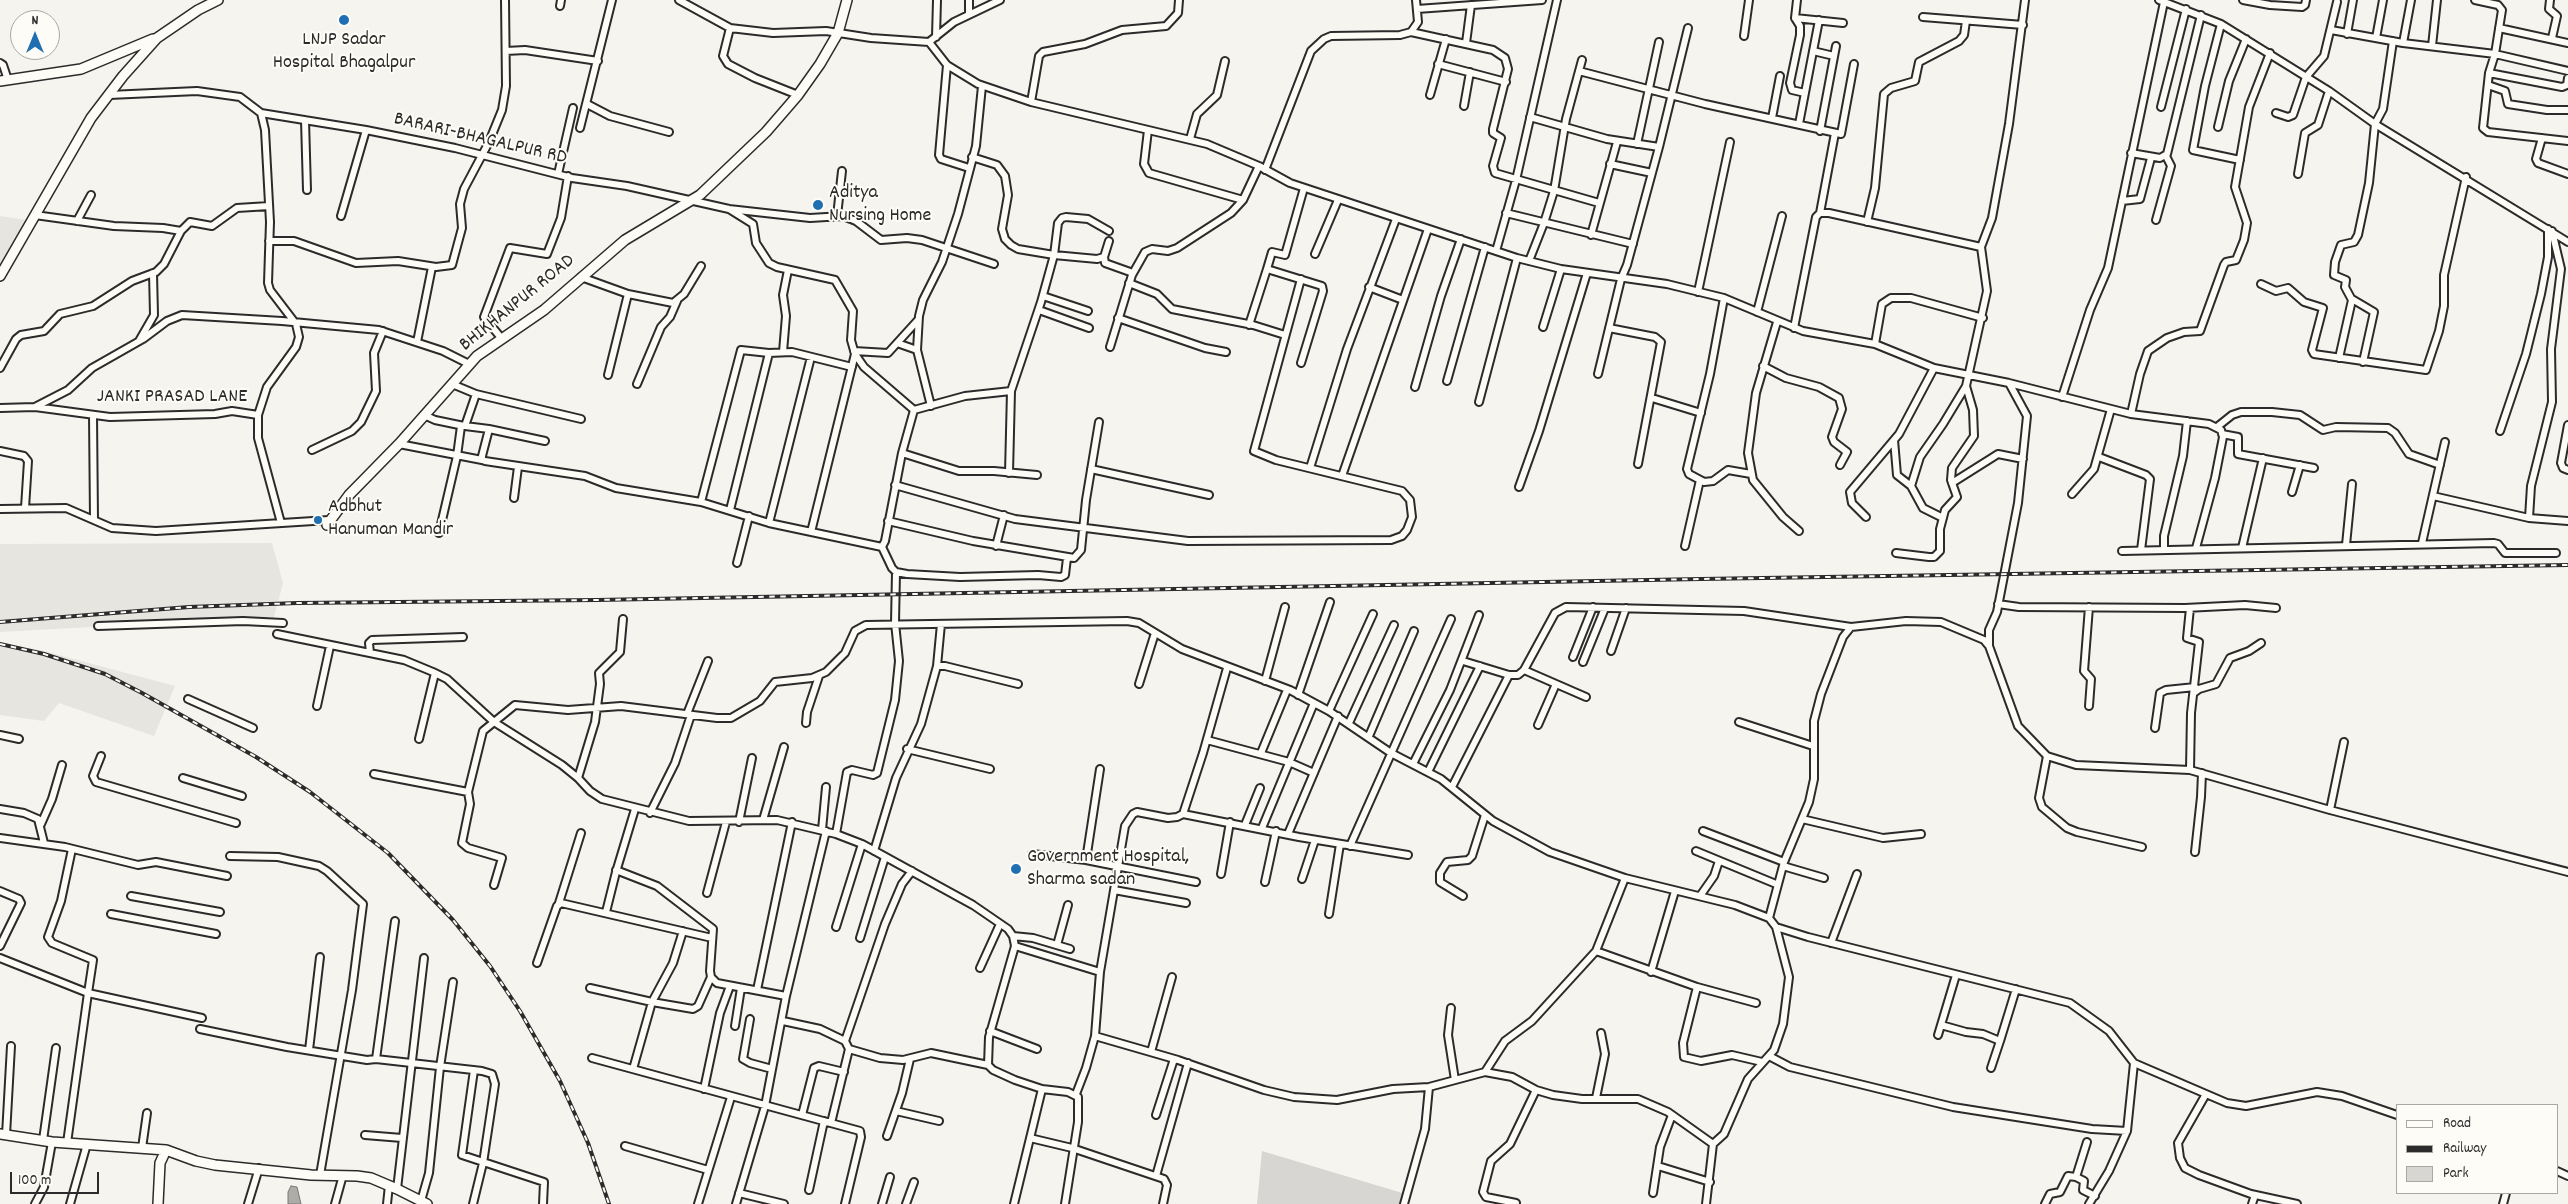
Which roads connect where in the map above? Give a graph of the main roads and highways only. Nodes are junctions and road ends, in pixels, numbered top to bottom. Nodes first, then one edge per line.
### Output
1 (218, 0) edge
2 (847, 0) edge
3 (157, 38) junction
4 (4, 80) edge
5 (0, 276) edge
6 (328, 523) road end
7 (3, 1135) edge
8 (166, 1150) junction
9 (424, 1203) edge
10 (158, 1204) edge

1 - 3 main road
2 - 6 main road, BHIKHANPUR ROAD
3 - 4 main road
3 - 5 main road
7 - 8 main road
8 - 9 main road
8 - 10 main road

